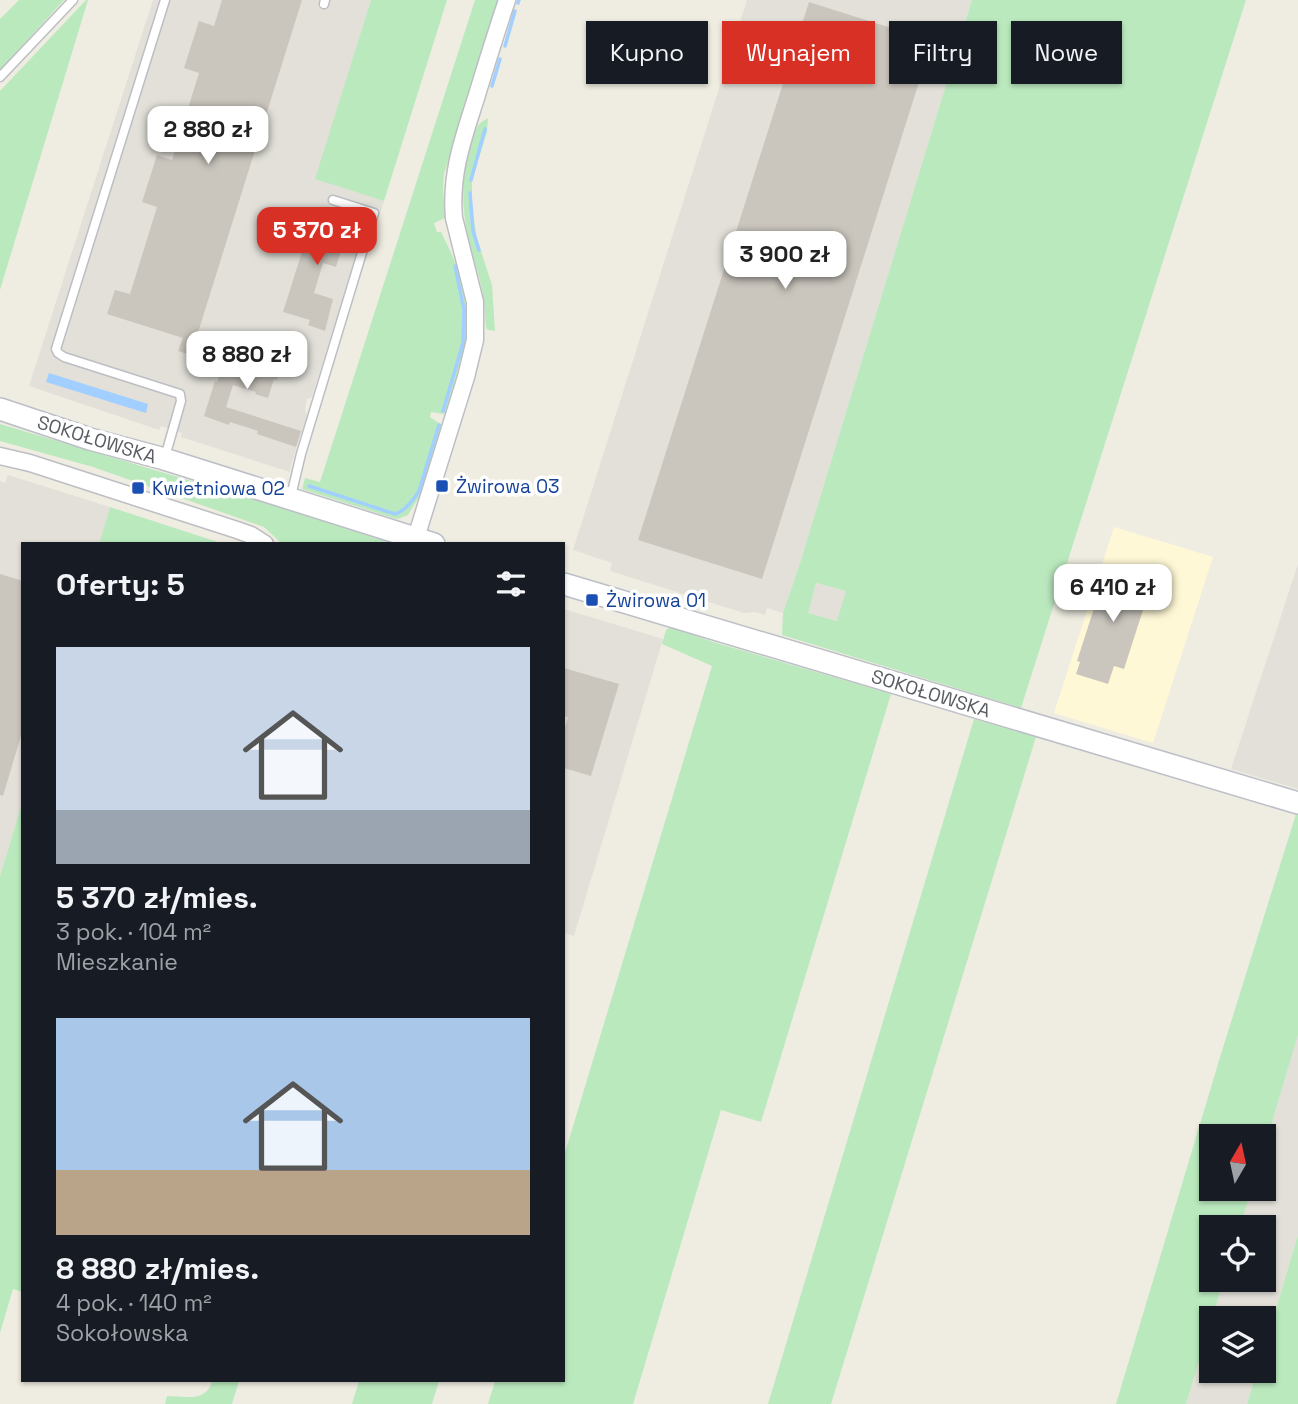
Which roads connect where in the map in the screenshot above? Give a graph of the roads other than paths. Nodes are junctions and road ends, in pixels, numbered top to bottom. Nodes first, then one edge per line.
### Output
1 (73, 0) edge
2 (165, 0) edge
3 (507, 0) edge
4 (0, 77) edge
5 (333, 200) dead end
6 (0, 409) edge
7 (0, 456) edge
8 (165, 459) junction
9 (290, 499) junction
10 (262, 542) edge
11 (421, 542) edge
12 (565, 584) edge
13 (1298, 803) edge

1 - 4 lane
2 - 8 lane
3 - 11 street
5 - 9 lane
6 - 8 street, SOKOŁOWSKA
7 - 10 street
8 - 9 street, SOKOŁOWSKA
9 - 11 street, SOKOŁOWSKA
12 - 13 street, SOKOŁOWSKA

